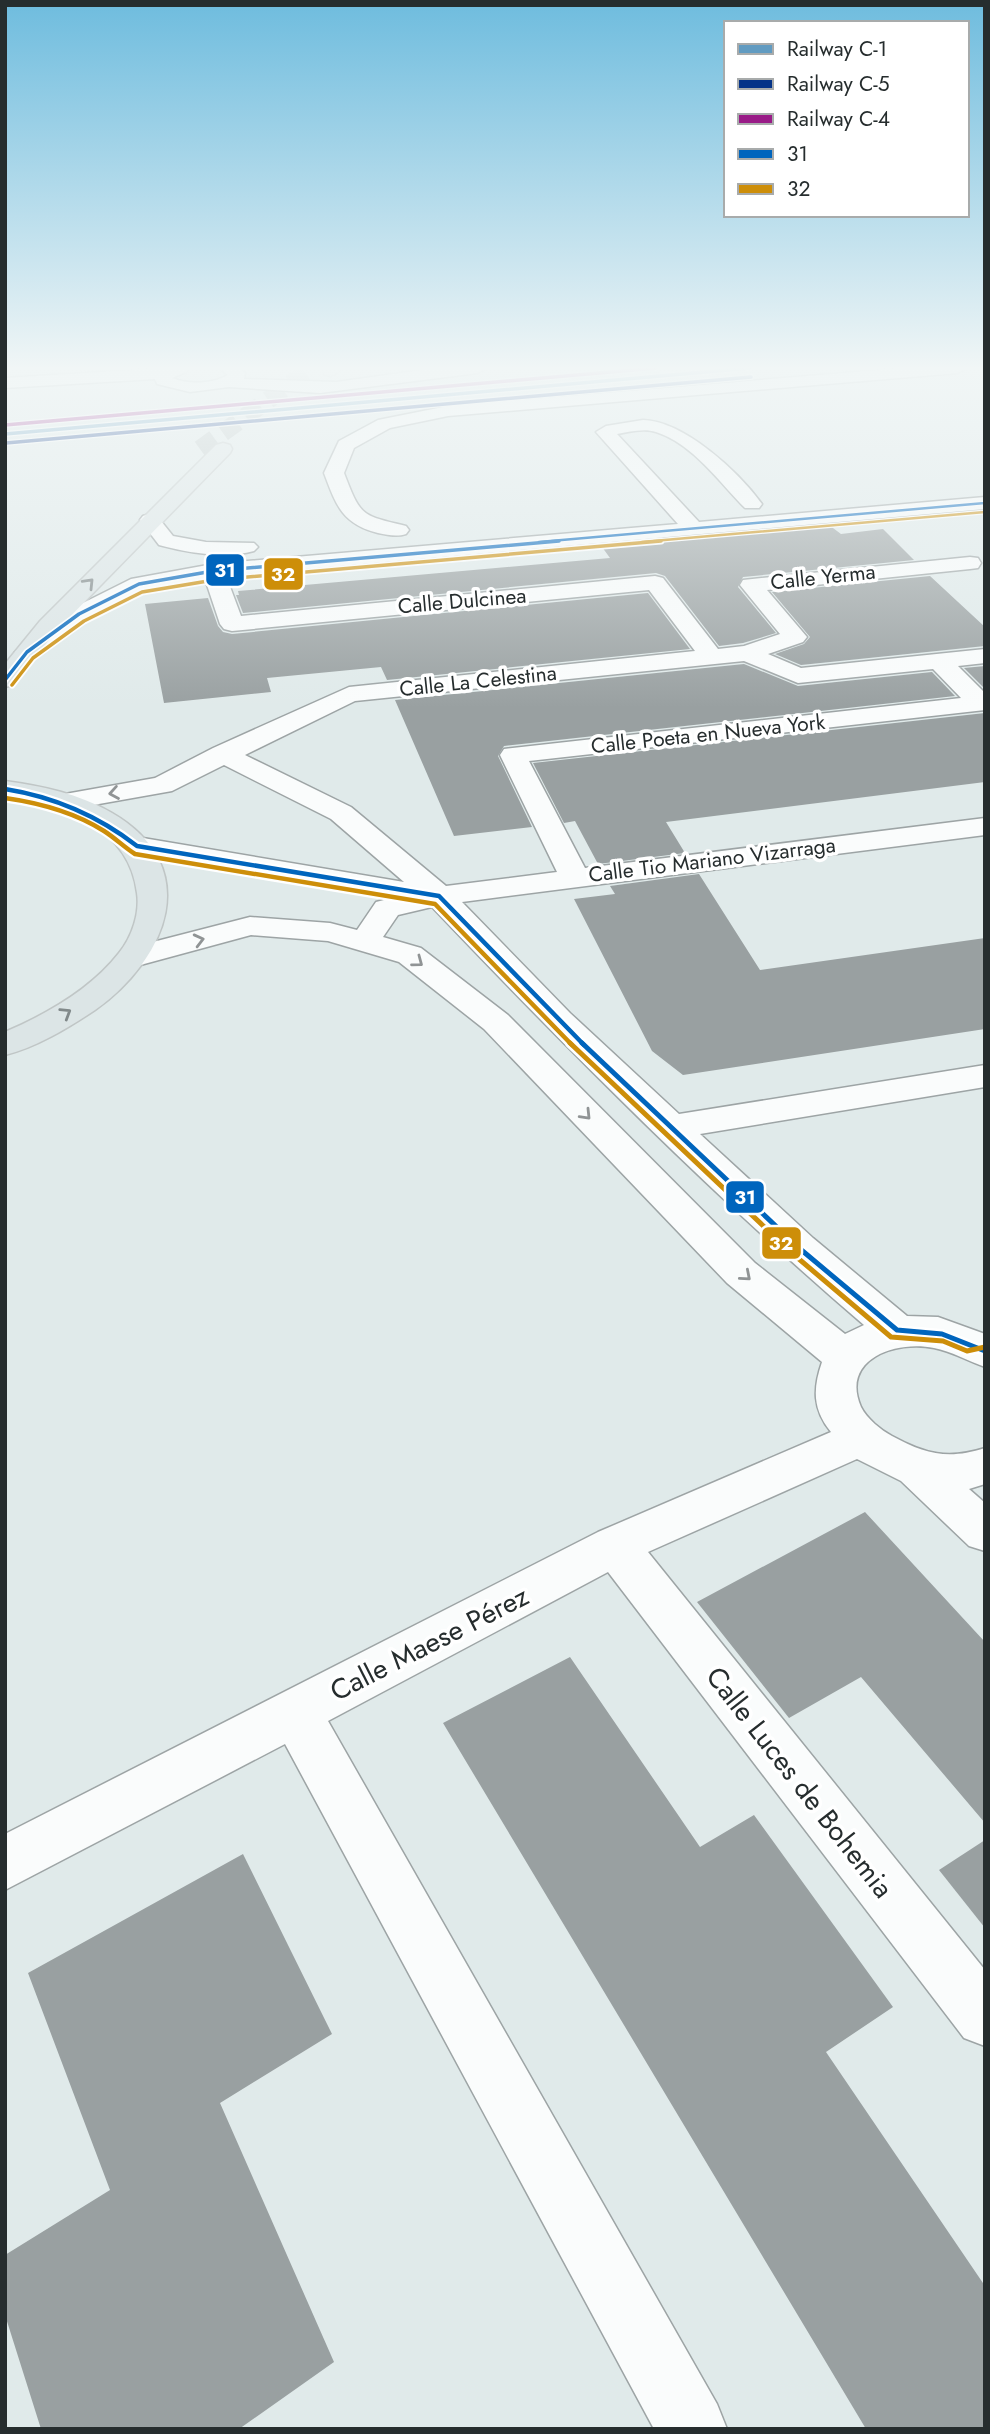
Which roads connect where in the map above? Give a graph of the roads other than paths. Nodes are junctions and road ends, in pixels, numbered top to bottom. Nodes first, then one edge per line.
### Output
1 (168, 482) edge
2 (178, 482) tunnel mouth
3 (337, 482) edge
4 (651, 482) edge
5 (728, 482) edge
6 (985, 484) edge
7 (884, 492) junction
8 (985, 503) edge
9 (752, 504) junction
10 (145, 505) junction
11 (906, 510) junction
12 (678, 511) junction
13 (694, 529) junction
14 (399, 530) dead end
15 (206, 548) junction
16 (977, 569) edge
17 (203, 573) junction
18 (27, 652) junction
19 (747, 653) junction
20 (985, 656) edge
21 (712, 657) junction
22 (939, 661) junction
23 (5, 680) edge
24 (222, 754) junction
25 (162, 785) junction
26 (5, 789) edge
27 (65, 802) junction
28 (985, 826) edge
29 (131, 840) junction
30 (575, 878) junction
31 (439, 896) junction
32 (365, 941) junction
33 (132, 957) junction
34 (5, 1045) edge
35 (985, 1076) edge
36 (672, 1127) junction
37 (897, 1330) junction
38 (979, 1344) edge
39 (845, 1357) junction
40 (861, 1439) junction
41 (985, 1466) edge
42 (917, 1469) junction
43 (985, 1532) edge
44 (615, 1546) junction
45 (295, 1712) junction
46 (5, 1863) edge
47 (985, 2017) edge
48 (692, 2429) edge

1 - 10 main road
2 - 10 main road
3 - 14 street
4 - 12 street
5 - 9 street
6 - 7 street
7 - 9 street
7 - 11 street
8 - 11 street
9 - 12 street
10 - 15 street
18 -> 10 main road
11 - 13 street
11 - 16 street
12 - 13 street
12 - 15 street
13 - 17 street
15 - 17 street
16 - 19 street, Calle Yerma
17 - 18 street
17 - 21 street, Calle Dulcinea
18 - 23 main road
19 - 21 street, Calle La Celestina
19 - 22 street
20 - 22 street
21 - 24 street, Calle La Celestina
22 - 30 street, Calle Poeta en Nueva York
24 - 25 street, Calle La Celestina
24 - 31 street
25 -> 27 street
25 - 29 street
26 - 27 main road
27 - 29 main road
28 - 30 street, Calle Tio Mariano Vizarraga
29 - 31 street
29 - 33 main road
30 - 31 street, Calle Tio Mariano Vizarraga
31 - 32 street
31 - 36 street
33 -> 32 street
32 -> 39 street
34 -> 33 main road
35 - 36 street
36 - 37 street
37 - 38 street
37 - 39 street
39 - 40 street
40 - 42 street
40 - 44 street, Calle Maese Pérez
41 - 42 street
42 - 43 street
44 - 45 street, Calle Maese Pérez
44 - 47 street, Calle Luces de Bohemia
45 - 46 street, Calle Maese Pérez
45 - 48 street

